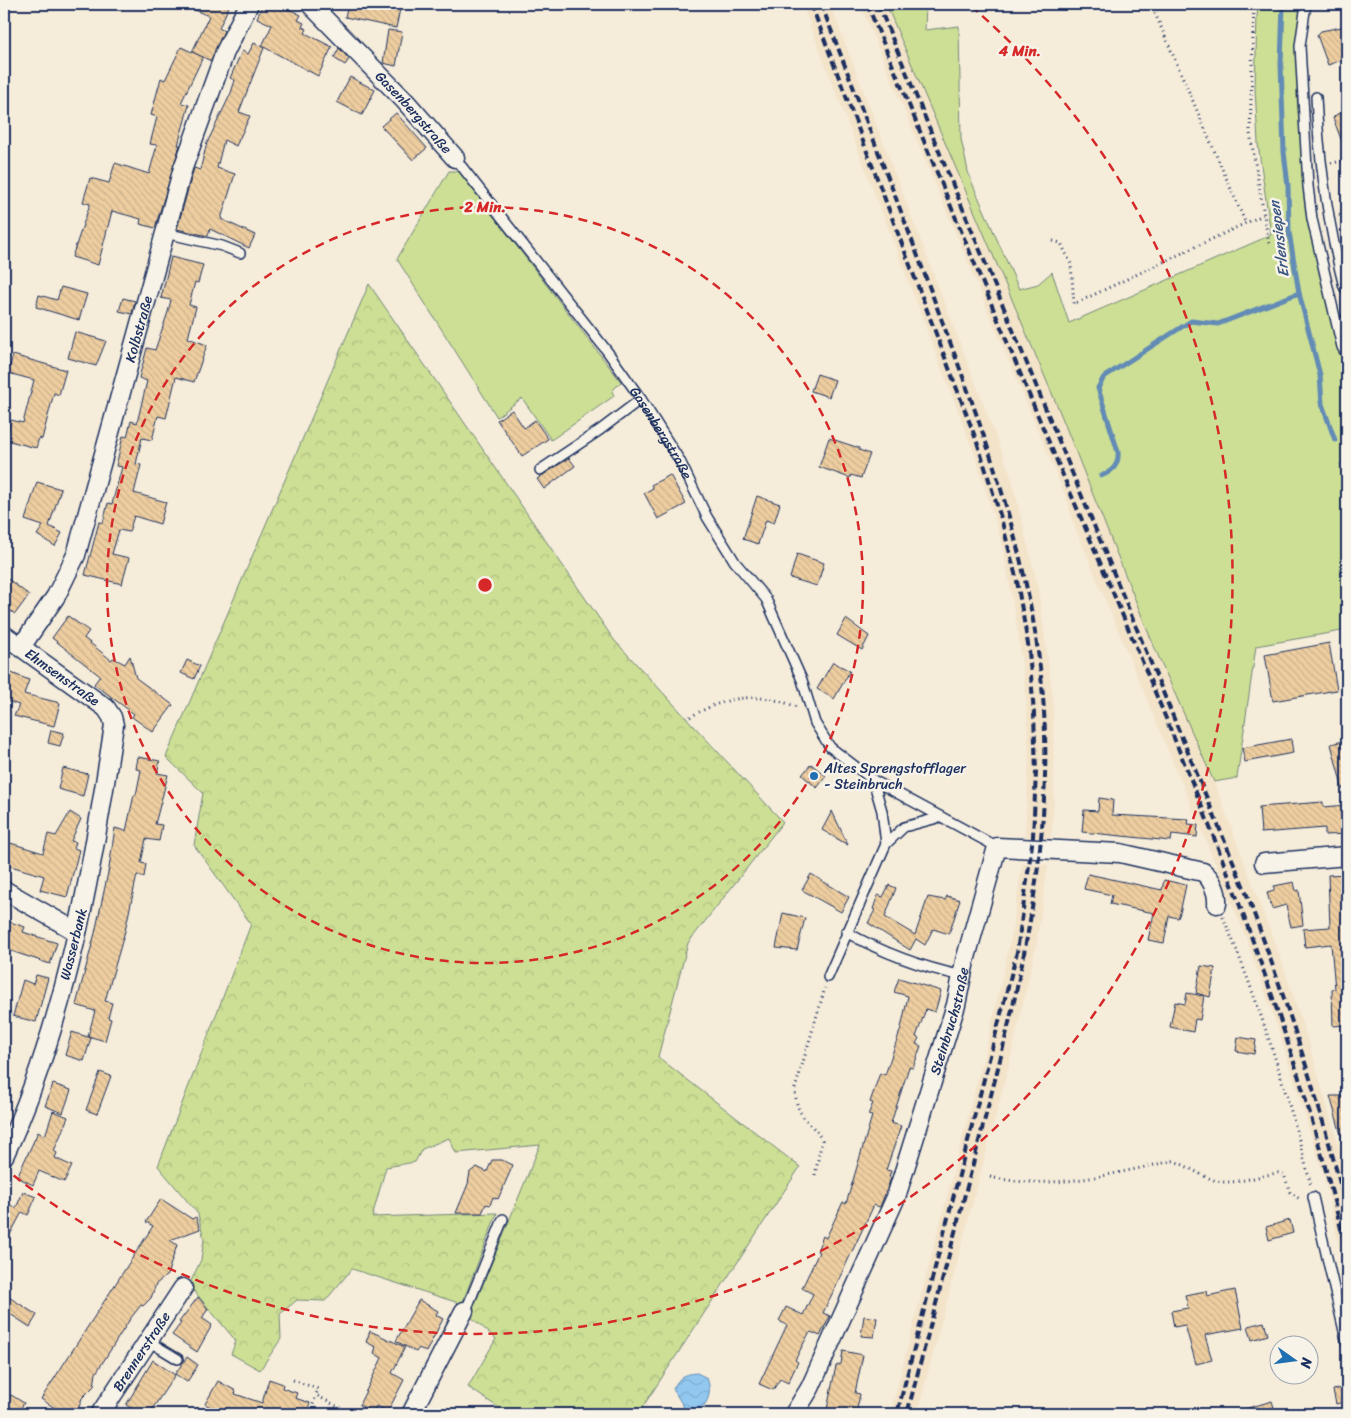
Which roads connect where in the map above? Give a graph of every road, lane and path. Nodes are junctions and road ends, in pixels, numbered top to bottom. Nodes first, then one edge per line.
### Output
1 (248, 4) edge
2 (310, 4) edge
3 (1151, 4) edge
4 (1254, 4) edge
5 (1306, 4) edge
6 (1316, 97) dead end
7 (455, 158) joint
8 (1343, 161) dead end
9 (1333, 163) dead end
10 (1264, 216) junction
11 (1246, 224) junction
12 (165, 233) junction
13 (1053, 241) dead end
14 (1269, 244) dead end
15 (240, 253) dead end
16 (1344, 286) dead end
17 (1344, 320) dead end
18 (1347, 350) edge
19 (1347, 355) edge
20 (641, 399) junction
21 (540, 470) dead end
22 (4, 634) edge
23 (21, 647) junction
24 (812, 712) junction
25 (690, 717) dead end
26 (114, 725) joint
27 (873, 780) junction
28 (942, 817) junction
29 (886, 844) junction
30 (998, 848) junction
31 (1347, 856) edge
32 (1264, 864) dead end
33 (4, 890) edge
34 (1218, 904) joint
35 (77, 932) junction
36 (846, 932) junction
37 (963, 976) junction
38 (828, 977) joint
39 (4, 1156) edge
40 (815, 1175) dead end
41 (990, 1178) dead end
42 (1314, 1200) junction
43 (503, 1219) dead end
44 (183, 1288) dead end
45 (464, 1311) joint
46 (148, 1341) junction
47 (1347, 1344) edge
48 (178, 1358) dead end
49 (293, 1380) dead end
50 (316, 1395) junction
51 (100, 1414) edge
52 (310, 1414) edge
53 (351, 1414) edge
54 (411, 1414) edge
55 (794, 1414) edge

1 - 12 street, Kolbstraße
2 - 7 street, Gasenbergstraße
3 - 11 path
4 - 10 path
5 - 19 lane
6 - 16 lane
7 - 20 lane, Gasenbergstraße
8 - 9 path
10 - 11 path
10 - 14 path
11 - 13 path
12 - 15 lane
12 - 23 street, Kolbstraße
17 - 18 lane
20 - 21 lane
20 - 24 lane, Gasenbergstraße
22 - 23 street, Ehmsenstraße
23 - 26 street, Ehmsenstraße
24 - 25 path
24 - 27 lane, Gasenbergstraße
26 - 35 street, Wasserbank
27 - 28 lane, Gasenbergstraße
27 - 29 lane
28 - 29 lane
28 - 30 lane, Gasenbergstraße
29 - 36 lane
30 - 34 street
30 - 37 street, Steinbruchstraße
31 - 32 street
33 - 35 street
34 - 42 path
35 - 39 street, Wasserbank
36 - 37 lane
36 - 38 lane
37 - 55 street, Steinbruchstraße
38 - 40 path
41 - 42 path
42 - 47 lane
43 - 45 lane
44 - 46 street, Brennerstraße
45 - 54 street
46 - 48 lane
46 - 51 street, Brennerstraße
49 - 50 path
50 - 52 path
50 - 53 path

